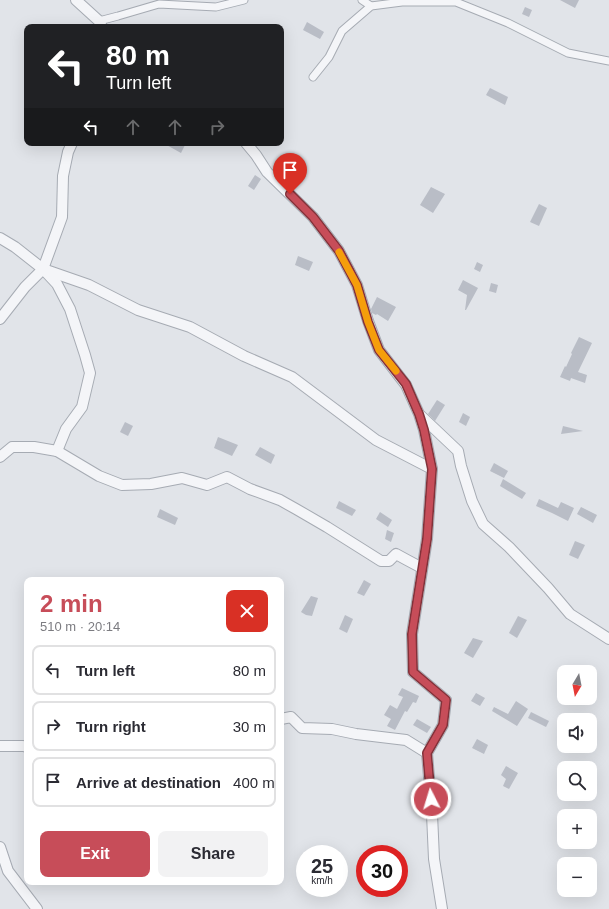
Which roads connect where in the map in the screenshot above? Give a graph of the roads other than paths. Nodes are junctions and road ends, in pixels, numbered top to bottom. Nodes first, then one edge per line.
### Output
1 (76, 0) edge
2 (244, 0) edge
3 (362, 0) edge
4 (371, 6) junction
5 (101, 24) edge
6 (609, 60) edge
7 (313, 77) dead end
8 (71, 146) edge
9 (248, 146) edge
10 (0, 238) edge
11 (44, 269) junction
12 (0, 319) edge
13 (419, 414) junction
14 (57, 451) junction
15 (0, 457) edge
16 (432, 469) junction
17 (422, 568) junction
18 (609, 639) edge
19 (284, 718) edge
20 (0, 746) edge
21 (24, 746) edge
22 (427, 753) junction
23 (0, 847) edge
24 (37, 909) edge
25 (442, 909) edge

1 - 5 street
2 - 5 street
3 - 4 street
4 - 6 street
4 - 7 street
8 - 11 street
9 - 13 street
10 - 11 street
11 - 12 street
11 - 14 street
11 - 16 street
13 - 16 street
13 - 18 street
14 - 15 street
14 - 17 street
16 - 17 street
17 - 22 street
19 - 22 street
20 - 21 street
22 - 25 street
23 - 24 street

